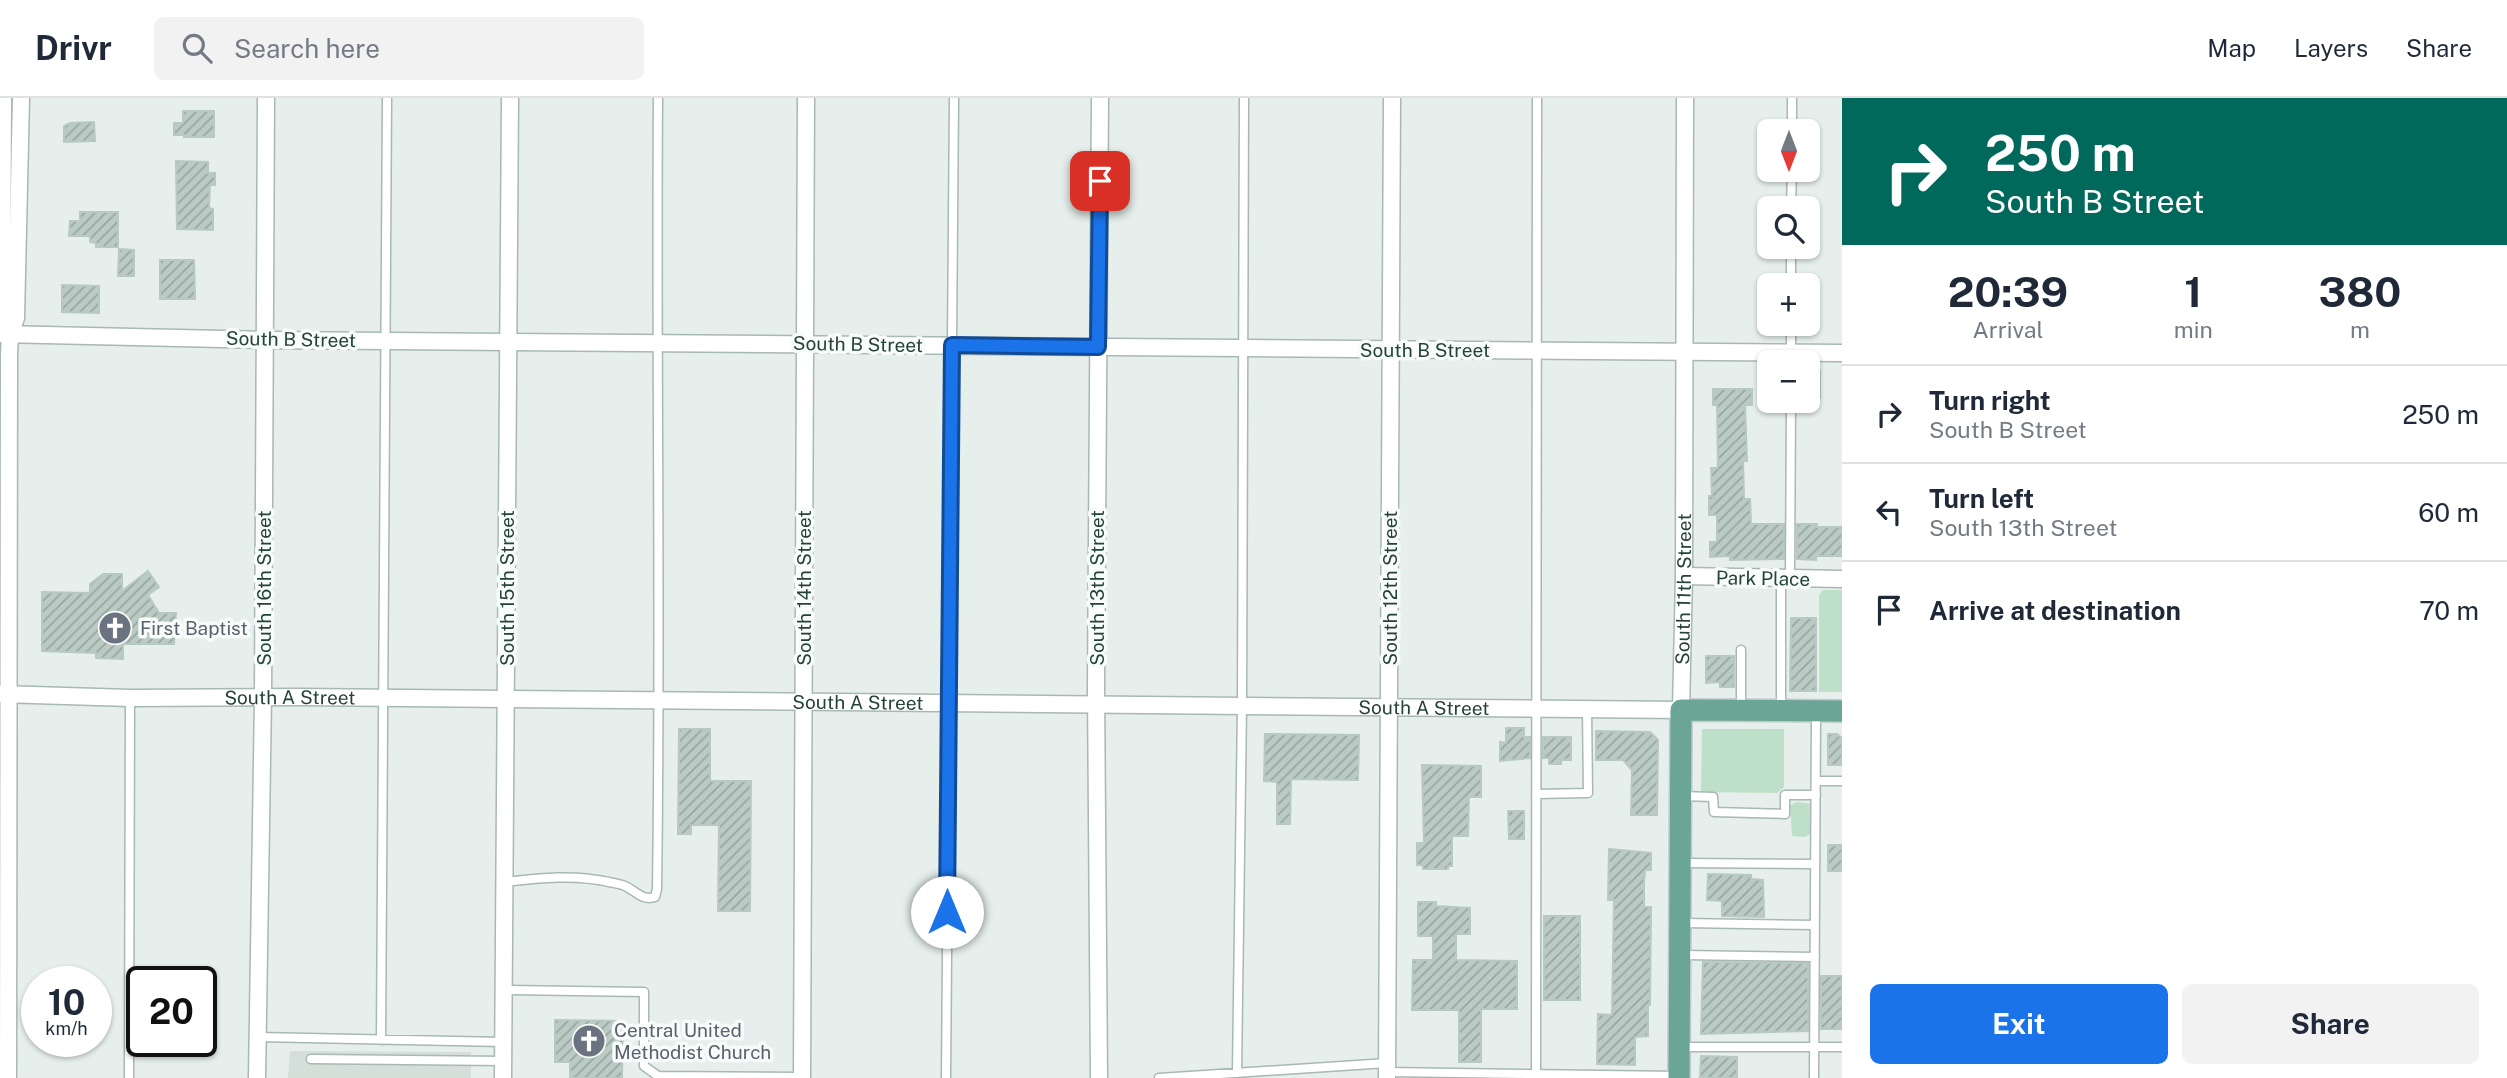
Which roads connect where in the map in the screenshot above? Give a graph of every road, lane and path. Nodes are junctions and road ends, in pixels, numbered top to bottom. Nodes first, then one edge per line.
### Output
1 (3, 98) edge
2 (21, 98) edge
3 (266, 98) edge
4 (387, 98) edge
5 (510, 98) edge
6 (658, 98) edge
7 (806, 98) edge
8 (954, 98) edge
9 (1100, 98) edge
10 (1244, 98) edge
11 (1392, 98) edge
12 (1536, 98) edge
13 (1685, 98) edge
14 (1792, 98) edge
15 (1792, 119) edge
16 (5, 334) edge
17 (265, 340) junction
18 (384, 340) junction
19 (509, 341) junction
20 (656, 342) junction
21 (805, 343) junction
22 (952, 345) junction
23 (1098, 347) junction
24 (1242, 348) junction
25 (1392, 349) junction
26 (1536, 350) junction
27 (1683, 351) junction
28 (1842, 353) edge
29 (1820, 355) edge
30 (1757, 356) edge
31 (1791, 413) edge
32 (1684, 576) junction
33 (1786, 578) junction
34 (1842, 579) edge
35 (1741, 650) dead end
36 (5, 694) edge
37 (263, 696) junction
38 (130, 698) junction
39 (382, 698) junction
40 (506, 699) junction
41 (658, 700) junction
42 (803, 702) junction
43 (949, 702) junction
44 (1096, 703) junction
45 (1242, 706) junction
46 (1389, 708) junction
47 (1536, 709) junction
48 (1587, 709) junction
49 (1681, 710) junction
50 (1741, 710) junction
51 (1781, 710) junction
52 (1816, 711) junction
53 (1842, 711) edge
54 (1816, 781) junction
55 (1842, 781) edge
56 (1536, 794) junction
57 (1816, 795) junction
58 (1681, 796) junction
59 (1680, 863) junction
60 (1815, 864) junction
61 (505, 882) junction
62 (1680, 923) junction
63 (1815, 925) junction
64 (1680, 955) junction
65 (1815, 957) junction
66 (504, 990) junction
67 (258, 1037) junction
68 (381, 1040) junction
69 (503, 1042) junction
70 (1678, 1047) junction
71 (1814, 1047) junction
72 (1842, 1047) edge
73 (311, 1059) dead end
74 (503, 1061) junction
75 (1387, 1071) edge
76 (1237, 1073) junction
77 (1536, 1074) junction
78 (1442, 1075) edge
79 (663, 1077) edge
80 (802, 1077) edge
81 (1679, 1077) edge
82 (8, 1078) edge
83 (129, 1078) edge
84 (257, 1078) edge
85 (503, 1078) edge
86 (946, 1078) edge
87 (1099, 1078) edge
88 (1159, 1078) edge
89 (1814, 1078) edge

1 - 16 street
2 - 16 street
3 - 17 street, South 16th Street
4 - 18 lane
5 - 19 street, South 15th Street
6 - 20 lane
7 - 21 street, South 14th Street
8 - 22 lane
9 - 23 street, South 13th Street
10 - 24 lane
11 - 25 street, South 12th Street
12 - 26 lane
13 - 27 street, South 11th Street
14 - 15 lane
16 - 17 street, South B Street
16 - 36 street
17 - 18 street, South B Street
17 - 37 street, South 16th Street
18 - 19 street, South B Street
18 - 39 lane
19 - 20 street, South B Street
19 - 40 street, South 15th Street
20 - 21 street, South B Street
20 - 41 lane
21 - 22 street, South B Street
21 - 42 street, South 14th Street
22 - 23 street, South B Street
22 - 43 lane
23 - 24 street, South B Street
23 - 44 street, South 13th Street
24 - 25 street, South B Street
24 - 45 lane
25 - 26 street, South B Street
25 - 46 street, South 12th Street
26 - 27 street, South B Street
26 - 47 lane
27 - 30 street, South B Street
27 - 32 street, South 11th Street
28 - 29 street, South B Street
31 - 33 lane
32 - 33 street, Park Place
32 - 49 street, South 11th Street
33 - 34 street, Park Place
33 - 51 lane
35 - 50 lane
36 - 38 street, South A Street
36 - 82 street
37 - 38 street, South A Street
37 - 39 street, South A Street
37 - 67 street, South 16th Street
38 - 83 lane
39 - 40 street, South A Street
39 - 68 lane
40 - 41 street, South A Street
40 - 61 street, South 15th Street
41 - 42 street, South A Street
41 - 61 lane
42 - 43 street, South A Street
42 - 80 street, South 14th Street
43 - 44 street, South A Street
43 - 86 lane
44 - 45 street, South A Street
44 - 87 street, South 13th Street
45 - 46 street, South A Street
45 - 76 lane
46 - 47 street, South A Street
46 - 75 street, South 12th Street
47 - 48 street, South A Street
47 - 56 lane
48 - 49 street, South A Street
48 - 56 lane
49 - 50 main road, South A Street
49 - 58 main road, South 11th Street
50 - 51 main road, South A Street
51 - 52 main road, South A Street
52 - 53 main road, South A Street
52 - 54 lane
54 - 55 lane
54 - 57 lane
56 - 77 lane
57 - 58 lane
57 - 60 lane
58 - 59 main road, South 11th Street
59 - 60 lane
59 - 62 main road, South 11th Street
60 - 63 lane
61 - 66 street, South 15th Street
62 - 63 lane
62 - 64 main road, South 11th Street
63 - 65 lane
64 - 65 lane
64 - 70 main road, South 11th Street
65 - 71 lane
66 - 69 street, South 15th Street
66 - 79 lane
67 - 68 lane
67 - 84 street, South 16th Street
68 - 69 lane
69 - 74 street, South 15th Street
70 - 71 lane
70 - 81 main road, South 11th Street
71 - 72 lane
71 - 89 lane
73 - 74 lane
74 - 85 street, South 15th Street
75 - 76 lane
75 - 78 lane
76 - 88 lane
77 - 78 lane
77 - 81 lane
79 - 80 lane

